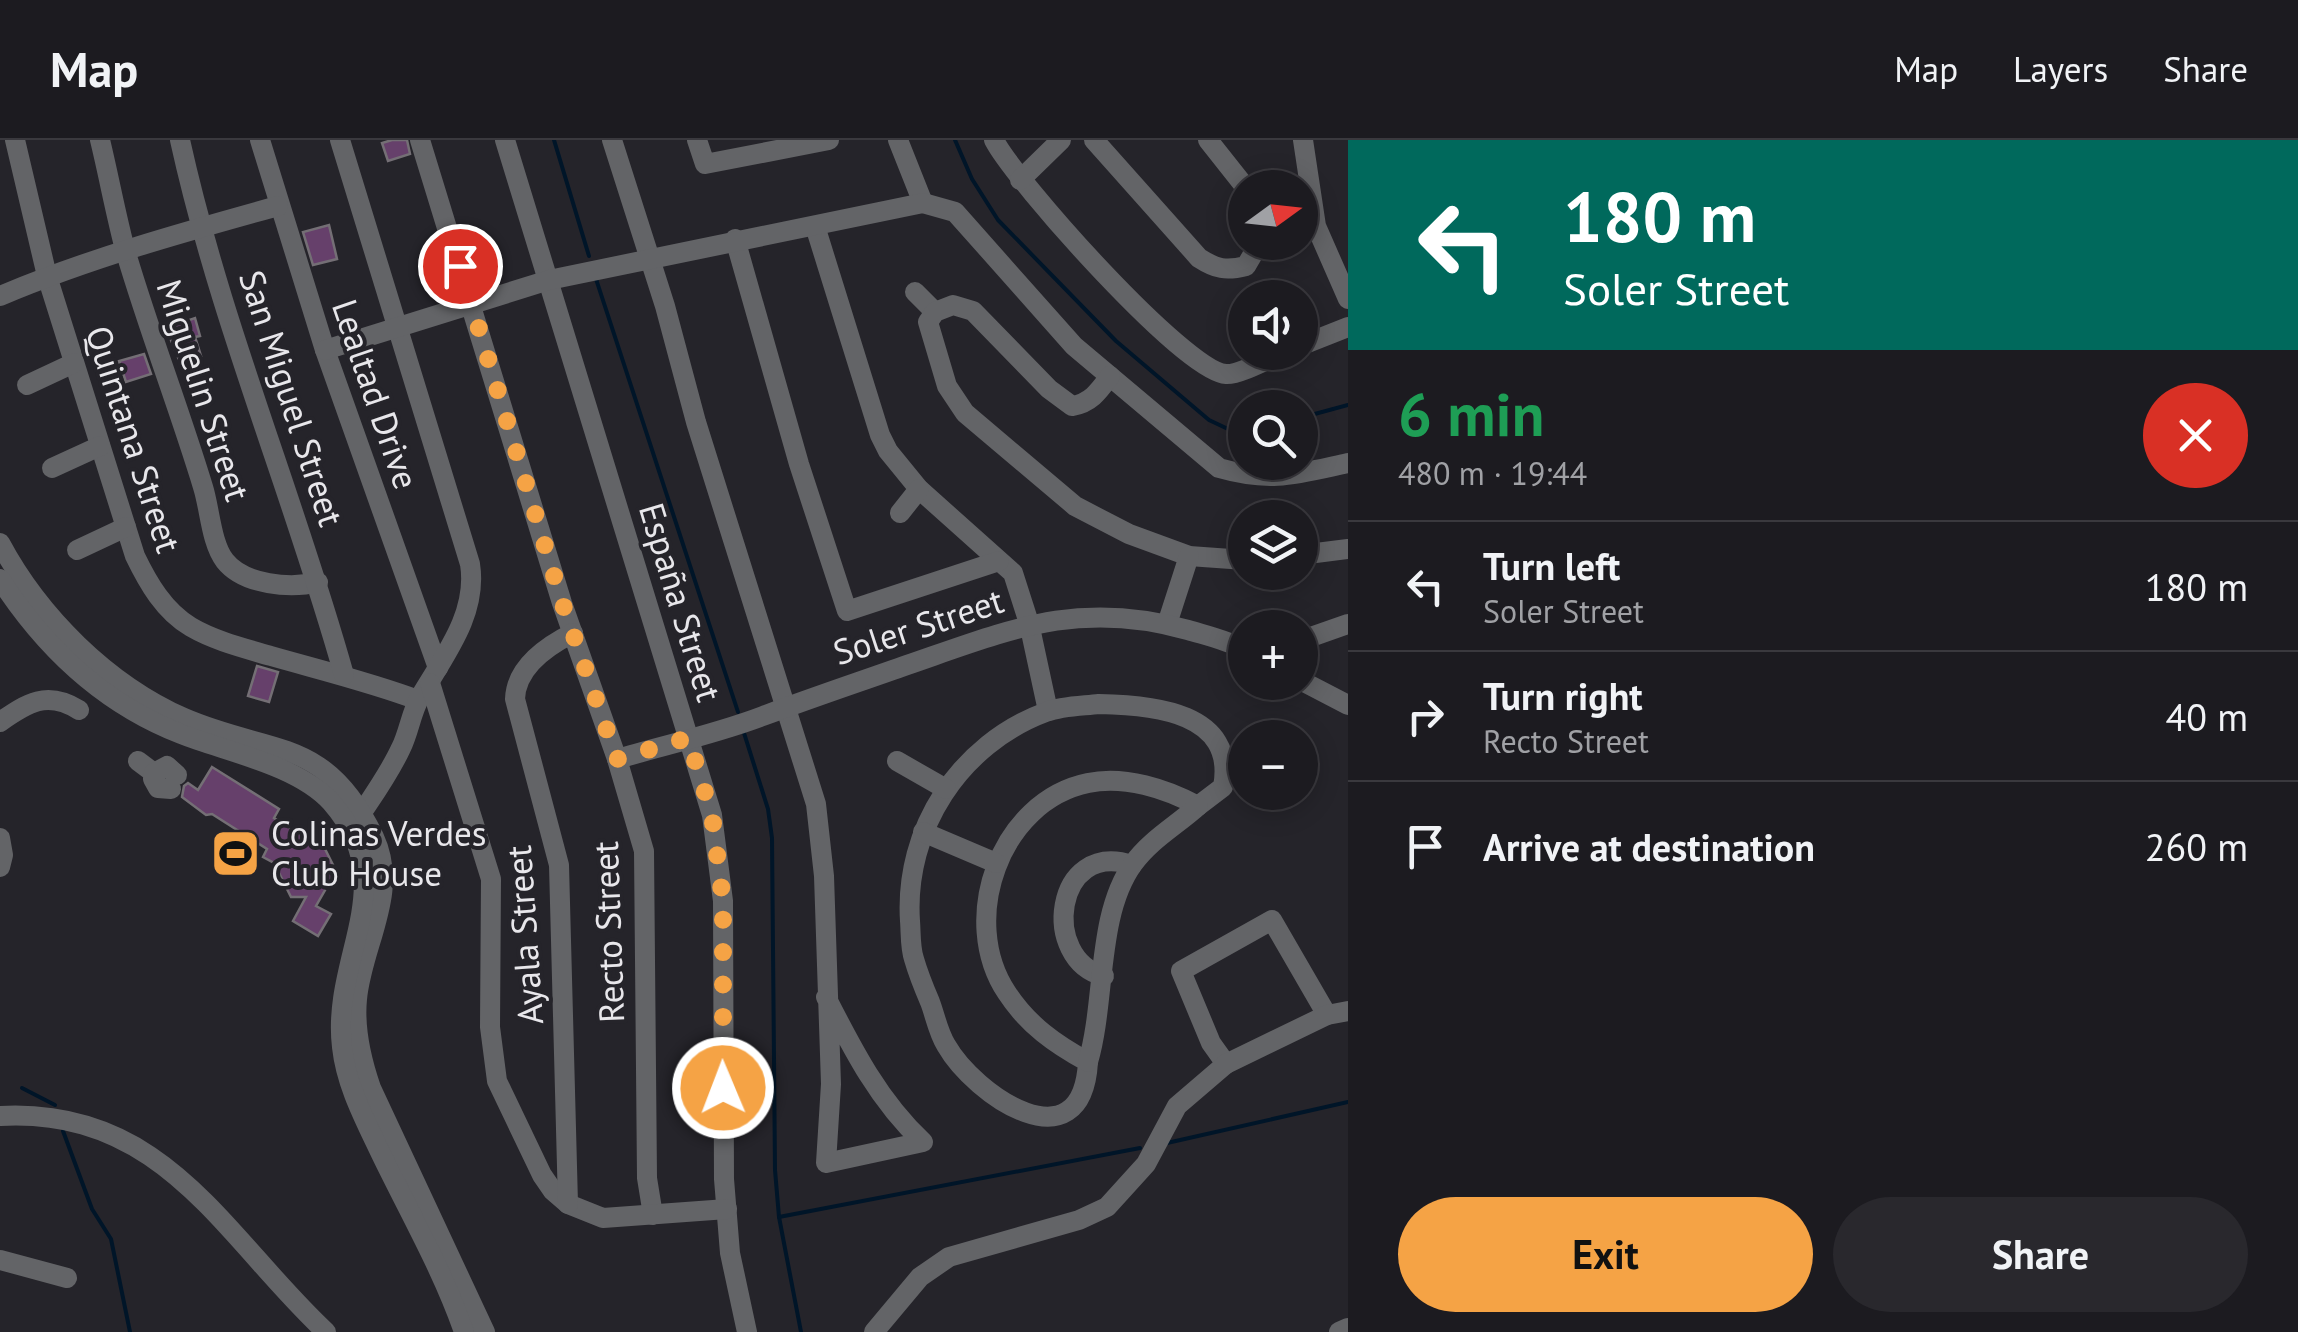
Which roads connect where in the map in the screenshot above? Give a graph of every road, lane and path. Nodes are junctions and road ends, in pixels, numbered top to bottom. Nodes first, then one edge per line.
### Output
1 (15, 140) edge
2 (100, 140) edge
3 (180, 140) edge
4 (260, 140) edge
5 (340, 140) edge
6 (420, 140) edge
7 (505, 140) edge
8 (612, 140) edge
9 (697, 140) edge
10 (898, 140) edge
11 (994, 140) edge
12 (1061, 140) edge
13 (1094, 140) edge
14 (1208, 140) edge
15 (1304, 140) edge
16 (819, 141) edge
17 (1232, 170) edge
18 (1020, 180) junction
19 (923, 203) junction
20 (278, 206) junction
21 (815, 226) junction
22 (202, 227) junction
23 (735, 239) junction
24 (126, 250) junction
25 (649, 257) junction
26 (1250, 260) edge
27 (48, 276) junction
28 (549, 280) junction
29 (915, 292) dead end
30 (0, 296) edge
31 (1348, 299) edge
32 (472, 303) junction
33 (935, 312) junction
34 (395, 327) junction
35 (1348, 327) edge
36 (1318, 339) edge
37 (326, 350) junction
38 (74, 363) junction
39 (1240, 370) edge
40 (1110, 376) junction
41 (27, 384) dead end
42 (100, 446) junction
43 (1348, 462) edge
44 (52, 468) dead end
45 (919, 489) junction
46 (900, 513) dead end
47 (126, 527) junction
48 (0, 543) edge
49 (1348, 549) edge
50 (77, 550) dead end
51 (1318, 553) edge
52 (1189, 556) junction
53 (1228, 559) edge
54 (999, 562) junction
55 (0, 579) edge
56 (318, 582) junction
57 (1029, 624) junction
58 (1167, 624) junction
59 (1348, 624) edge
60 (573, 634) junction
61 (1318, 634) edge
62 (1228, 641) edge
63 (344, 675) junction
64 (429, 684) junction
65 (1318, 689) edge
66 (1348, 705) edge
67 (786, 706) junction
68 (78, 710) dead end
69 (1048, 711) junction
70 (0, 722) edge
71 (184, 736) junction
72 (688, 738) junction
73 (1228, 758) edge
74 (617, 759) junction
75 (898, 761) dead end
76 (163, 772) dead end
77 (1228, 780) edge
78 (946, 789) junction
79 (1198, 806) junction
80 (361, 814) junction
81 (923, 832) junction
82 (0, 838) edge
83 (996, 863) junction
84 (1132, 865) junction
85 (0, 867) edge
86 (1104, 976) junction
87 (826, 997) junction
88 (1338, 1013) edge
89 (1088, 1062) junction
90 (1226, 1064) junction
91 (0, 1116) edge
92 (568, 1204) junction
93 (726, 1210) junction
94 (653, 1216) junction
95 (0, 1260) edge
96 (67, 1278) dead end
97 (1348, 1328) edge
98 (326, 1332) edge
99 (464, 1332) edge
100 (485, 1332) edge
101 (747, 1332) edge
102 (874, 1332) edge
103 (1339, 1332) edge

1 - 27 street, Quintana Street
2 - 24 street, Miguelin Street
3 - 22 street, San Miguel Street
4 - 20 street, Lealtad Drive
5 - 34 street
6 - 32 street, Recto Street
7 - 28 street, España Street
8 - 25 street
9 - 16 street
10 - 19 street
11 - 18 street
12 - 18 street
13 - 26 street
14 - 17 street
15 - 31 street
18 - 39 street
19 - 21 street
19 - 40 street
20 - 22 street
20 - 37 street, Lealtad Drive
21 - 23 street
21 - 45 street
22 - 24 street
22 - 56 street, San Miguel Street
23 - 25 street
23 - 54 street
24 - 27 street
24 - 56 street, Miguelin Street
25 - 28 street
25 - 67 street
27 - 30 street
27 - 38 street, Quintana Street
28 - 32 street
28 - 72 street, España Street
29 - 33 street
32 - 34 street
32 - 60 street, Recto Street
33 - 40 street
33 - 52 street
34 - 37 street
34 - 64 street
35 - 36 street
37 - 64 street, Lealtad Drive
38 - 41 street
38 - 42 street, Quintana Street
40 - 43 street
42 - 44 street
42 - 47 street, Quintana Street
45 - 46 street
45 - 54 street
47 - 50 street
47 - 63 street, Quintana Street
48 - 80 street
49 - 51 street
52 - 53 street
52 - 58 street
54 - 57 street
55 - 71 street
56 - 63 street, San Miguel Street
57 - 58 street, Soler Street
57 - 67 street, Soler Street
57 - 69 street
58 - 62 street, Soler Street
59 - 61 street
60 - 74 street, Recto Street
60 - 92 street, Ayala Street
63 - 64 street, Quintana Street
64 - 80 street
64 - 92 street, Lealtad Drive
65 - 66 street
67 - 72 street, Soler Street
67 - 87 street
68 - 70 street
69 - 73 street
69 - 78 street
71 - 76 street
71 - 99 street
72 - 74 street, Soler Street
72 - 93 street, España Street
74 - 94 street, Recto Street
75 - 78 street
77 - 79 street
78 - 81 street
79 - 83 street
79 - 84 street
80 - 100 street
81 - 83 street
81 - 89 street
82 - 85 street
83 - 89 street
84 - 86 street
84 - 86 street
86 - 89 street
87 - 87 street
88 - 90 street
88 - 90 street
90 - 102 street
91 - 98 street
92 - 94 street
93 - 94 street
93 - 101 street, España Street
95 - 96 street
97 - 103 street

